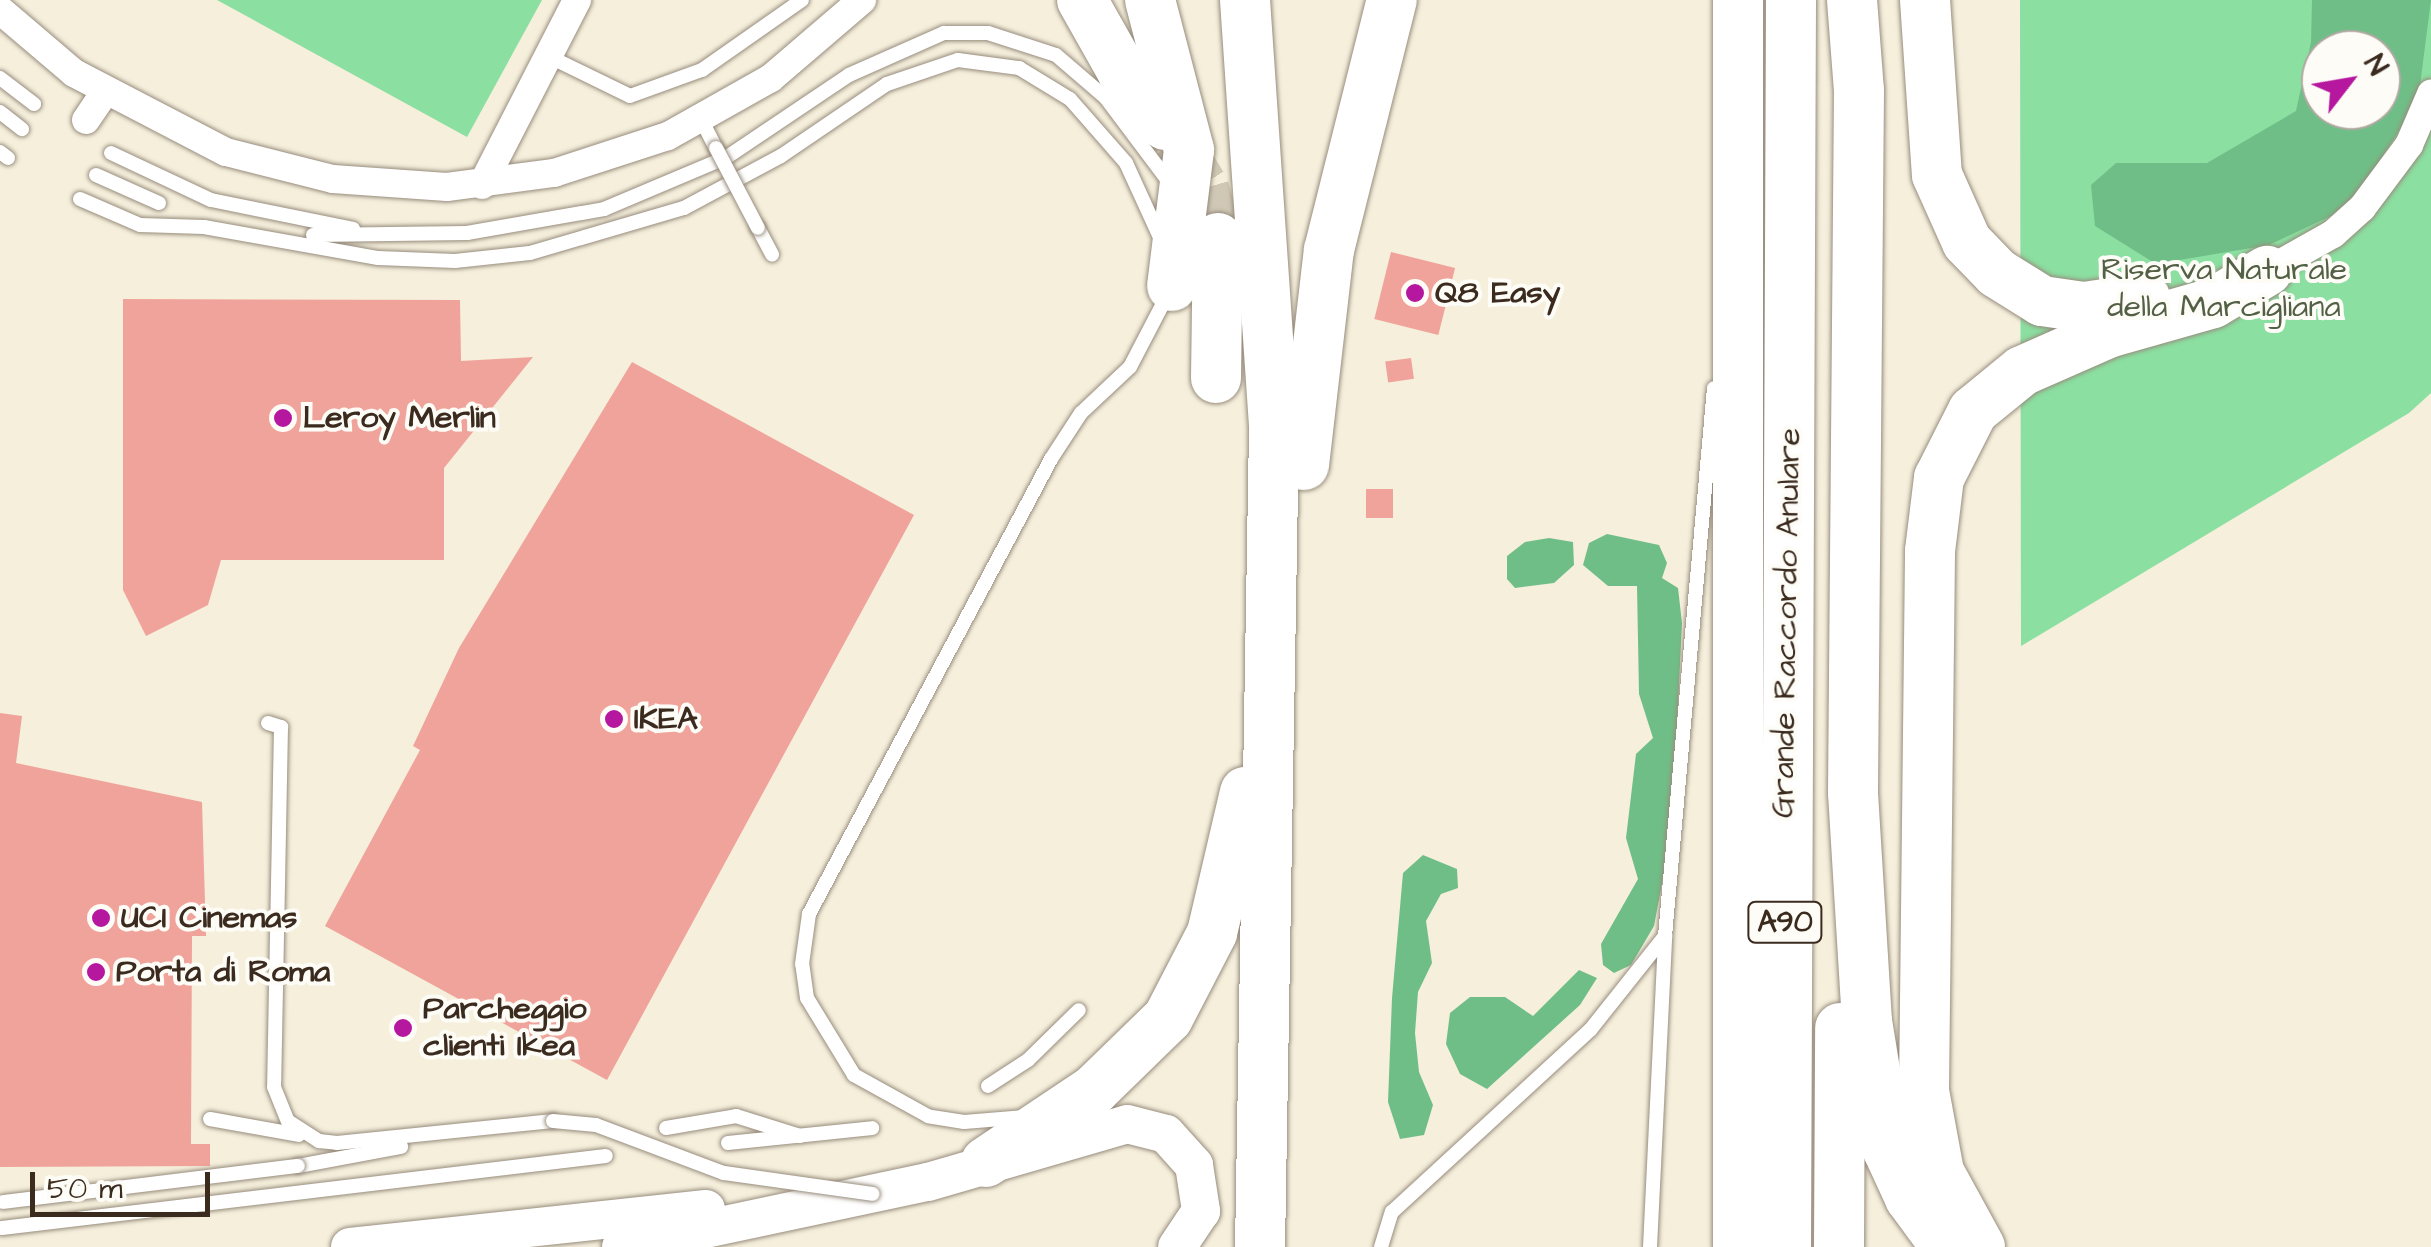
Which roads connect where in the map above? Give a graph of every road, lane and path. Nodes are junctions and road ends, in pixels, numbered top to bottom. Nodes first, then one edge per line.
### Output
1 (577, 0) edge
2 (802, 0) edge
3 (862, 0) edge
4 (1082, 0) edge
5 (1150, 0) edge
6 (1245, 0) edge
7 (1392, 0) edge
8 (1738, 0) edge
9 (1790, 0) edge
10 (1852, 0) edge
11 (1864, 0) edge
12 (1925, 0) edge
13 (0, 10) edge
14 (548, 56) junction
15 (0, 78) edge
16 (1859, 90) junction
17 (106, 92) junction
18 (2431, 94) edge
19 (34, 104) dead end
20 (0, 112) edge
21 (86, 120) dead end
22 (701, 120) junction
23 (1165, 126) tunnel mouth
24 (22, 128) dead end
25 (111, 153) dead end
26 (96, 175) dead end
27 (1166, 178) dead end
28 (482, 185) junction
29 (80, 199) dead end
30 (159, 203) dead end
31 (313, 234) dead end
32 (383, 234) junction
33 (1218, 238) tunnel mouth
34 (772, 254) dead end
35 (2267, 271) junction
36 (1172, 286) junction
37 (1724, 345) junction
38 (1216, 378) dead end
39 (1762, 598) junction
40 (1269, 670) junction
41 (275, 725) dead end
42 (1853, 793) junction
43 (1665, 936) junction
44 (1078, 1010) dead end
45 (988, 1086) dead end
46 (1061, 1114) junction
47 (210, 1119) dead end
48 (1264, 1119) junction
49 (666, 1128) dead end
50 (872, 1128) dead end
51 (469, 1134) junction
52 (800, 1136) junction
53 (319, 1141) junction
54 (728, 1142) dead end
55 (986, 1162) junction
56 (306, 1183) dead end
57 (873, 1194) junction
58 (3, 1202) dead end
59 (2, 1223) edge
60 (350, 1247) edge
61 (621, 1247) edge
62 (1177, 1247) edge
63 (1260, 1247) edge
64 (1380, 1247) edge
65 (1650, 1247) edge
66 (1738, 1247) edge
67 (1786, 1247) edge
68 (1839, 1247) edge
69 (1946, 1247) edge
70 (1980, 1247) edge

1 - 14 street
2 - 14 lane
3 - 22 street
4 - 23 highway
5 - 36 highway
6 - 40 highway
7 - 48 highway
8 - 37 highway, Grande Raccordo Anulare / A90
9 - 39 highway, Grande Raccordo Anulare / A90
10 - 16 highway
11 - 16 highway
12 - 35 highway
13 - 17 street
14 - 28 street
15 - 19 lane
16 - 42 highway
17 - 21 street
17 - 28 street
18 - 35 street
20 - 24 lane
22 - 28 street
22 - 34 lane, bridge
25 - 32 lane
26 - 30 lane
27 - 32 lane
29 - 36 lane
31 - 32 lane
33 - 38 highway
35 - 70 highway
36 - 46 lane
37 - 39 highway, Grande Raccordo Anulare / A90
37 - 43 lane
39 - 66 highway, Grande Raccordo Anulare / A90
39 - 67 highway, Grande Raccordo Anulare / A90
40 - 46 highway
40 - 48 highway
41 - 53 lane
42 - 68 highway
42 - 69 highway
43 - 64 lane
43 - 65 lane
44 - 45 lane
46 - 55 highway
47 - 53 lane
48 - 63 highway
49 - 52 lane
50 - 52 lane
51 - 53 lane
51 - 57 lane, bridge
51 - 58 lane, bridge
52 - 54 lane
55 - 57 main road
55 - 62 main road
56 - 59 lane
57 - 60 main road
57 - 61 main road

